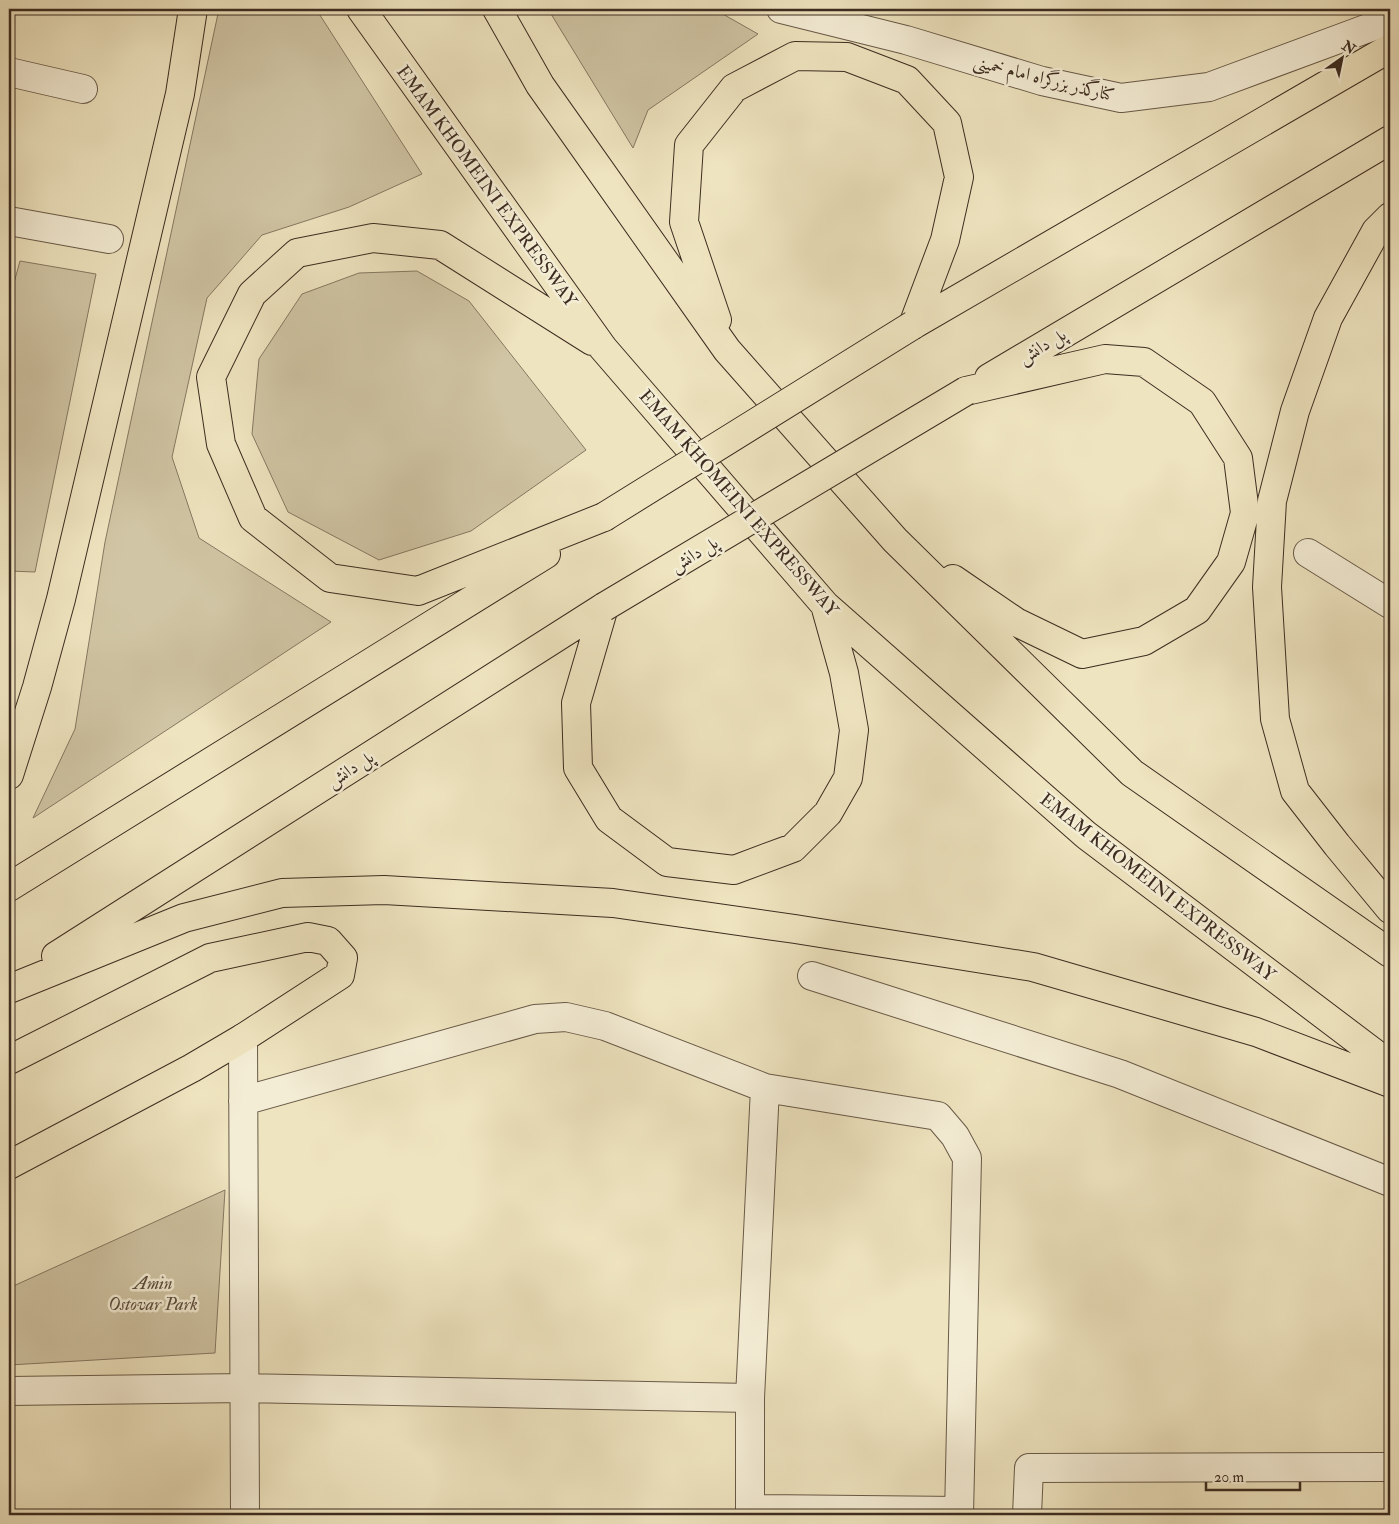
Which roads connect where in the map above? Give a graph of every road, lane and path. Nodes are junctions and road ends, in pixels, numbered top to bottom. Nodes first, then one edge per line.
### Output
1 (193, 9) edge
2 (361, 9) edge
3 (497, 9) edge
4 (781, 9) edge
5 (1390, 20) edge
6 (1390, 48) edge
7 (9, 72) edge
8 (83, 89) dead end
9 (1390, 140) edge
10 (1390, 217) edge
11 (9, 221) edge
12 (109, 239) dead end
13 (913, 325) junction
14 (603, 348) junction
15 (727, 350) junction
16 (966, 391) junction
17 (604, 517) junction
18 (895, 540) junction
19 (1308, 553) dead end
20 (1390, 604) edge
21 (825, 605) junction
22 (604, 607) junction
23 (9, 775) edge
24 (9, 887) edge
25 (1390, 909) edge
26 (1390, 953) edge
27 (812, 976) dead end
28 (9, 988) edge
29 (243, 1038) junction
30 (9, 1060) edge
31 (1390, 1065) edge
32 (1390, 1083) edge
33 (765, 1088) junction
34 (244, 1101) junction
35 (9, 1165) edge
36 (1390, 1182) edge
37 (244, 1388) junction
38 (9, 1390) edge
39 (750, 1398) junction
40 (1390, 1467) edge
41 (750, 1512) edge
42 (959, 1513) edge
43 (245, 1515) edge
44 (1027, 1515) edge

1 - 23 highway
2 - 14 highway, EMAM KHOMEINI EXPRESSWAY
3 - 15 highway
4 - 5 street, کنارگذر بزرگراه امام خمینی
6 - 13 highway
7 - 8 street
9 - 16 highway, پل دانش
10 - 25 highway
11 - 12 street
13 - 15 highway
13 - 17 highway, bridge
14 - 17 highway
14 - 21 highway, EMAM KHOMEINI EXPRESSWAY
15 - 18 highway
16 - 18 highway
16 - 22 highway, پل دانش, bridge
17 - 24 highway
18 - 26 highway
19 - 20 street
21 - 22 highway
21 - 31 highway, EMAM KHOMEINI EXPRESSWAY
22 - 28 highway, پل دانش
27 - 36 street
28 - 32 highway
29 - 30 highway
29 - 34 street
29 - 35 highway
33 - 34 street
33 - 39 street
33 - 42 street
34 - 37 street
37 - 38 street
37 - 39 street
37 - 43 street
39 - 41 street
40 - 44 street
41 - 42 street

